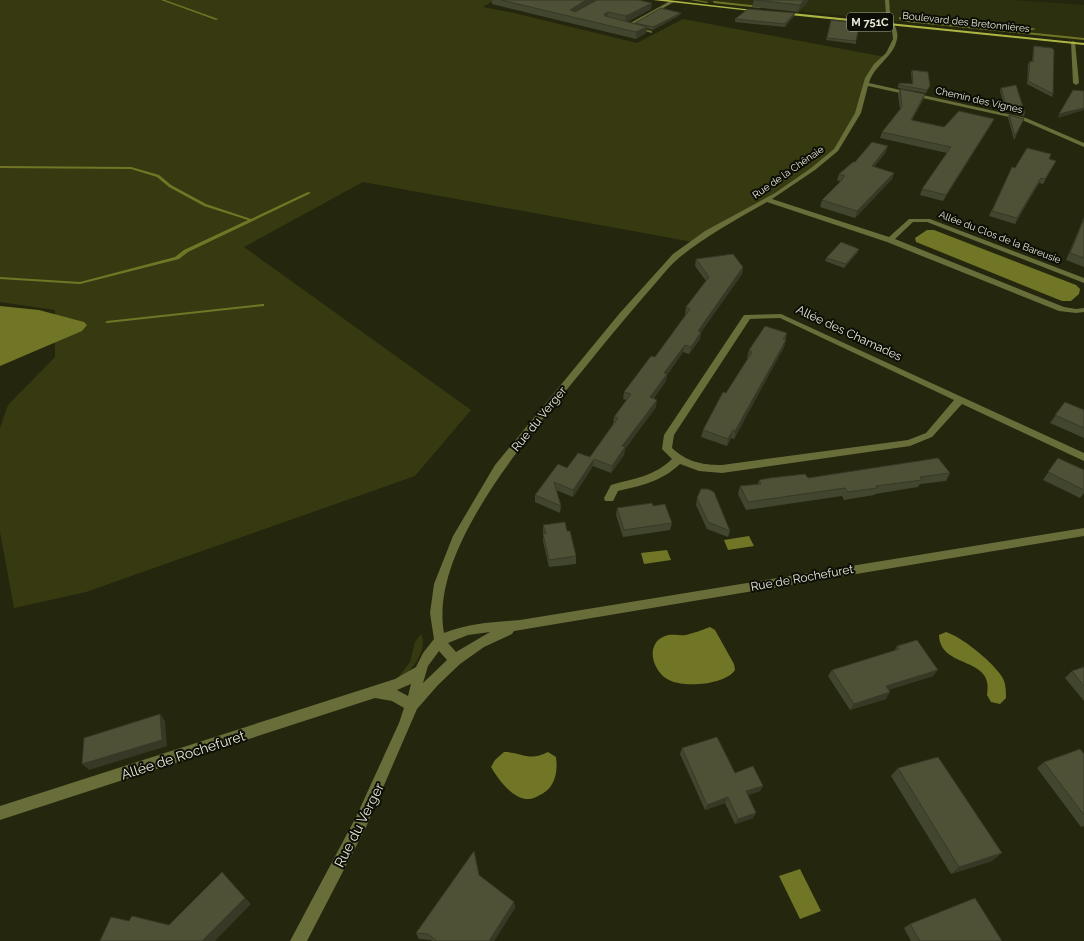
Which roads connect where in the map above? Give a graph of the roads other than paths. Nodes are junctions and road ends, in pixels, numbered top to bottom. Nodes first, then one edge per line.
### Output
1 (655, 0) edge
2 (887, 0) edge
3 (672, 2) junction
4 (763, 11) edge
5 (778, 12) edge
6 (621, 24) edge
7 (891, 24) junction
8 (627, 26) junction
9 (650, 32) edge
10 (1073, 42) junction
11 (1084, 44) edge
12 (1076, 83) dead end
13 (866, 84) junction
14 (1084, 145) edge
15 (767, 200) junction
16 (708, 233) joint
17 (890, 240) junction
18 (1084, 281) edge
19 (1084, 310) edge
20 (960, 400) junction
21 (1084, 457) edge
22 (678, 460) junction
23 (609, 498) dead end
24 (1084, 532) edge
25 (520, 625) junction
26 (440, 642) junction
27 (455, 659) junction
28 (420, 671) junction
29 (365, 695) junction
30 (412, 706) junction
31 (0, 813) edge
32 (298, 941) edge

1 - 3 main road
2 - 7 street, Rue de la Chênaie
3 - 4 main road
3 - 8 street
5 - 7 main road, Boulevard des Bretonnières / M 751C
6 - 8 street
7 - 10 main road, Boulevard des Bretonnières / M 751C
7 - 13 street, Rue de la Chênaie
8 - 9 street
10 - 11 main road, Boulevard des Bretonnières / M 751C
10 - 12 street
13 - 14 street, Chemin des Vignes
13 - 15 street, Rue de la Chênaie
15 - 16 street, Rue de la Chênaie
15 - 17 street
16 - 26 street, Rue du Verger
17 - 18 street, Allée du Clos de la Bareusie
17 - 19 street
20 - 21 street, Allée des Chamades
20 - 22 street
20 - 22 street, Allée des Chamades
22 - 23 street
24 - 25 street, Rue de Rochefuret
25 - 26 street, Rue de Rochefuret
25 - 27 street, Rue de Rochefuret
26 - 27 street, Rue du Verger
26 - 28 street, Rue du Verger
27 - 30 street, Rue du Verger
28 - 29 street, Allée de Rochefuret
28 - 30 street, Rue du Verger
29 - 30 street, Allée de Rochefuret
29 - 31 street, Allée de Rochefuret
30 - 32 street, Rue du Verger

